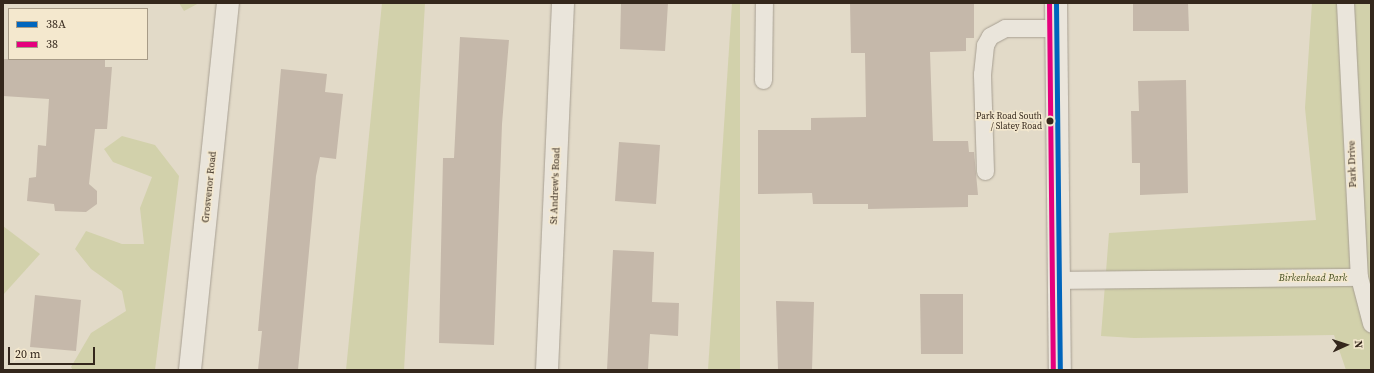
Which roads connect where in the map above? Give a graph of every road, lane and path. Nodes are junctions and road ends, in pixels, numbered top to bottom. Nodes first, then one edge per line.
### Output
1 (228, 3) edge
2 (563, 3) edge
3 (764, 3) edge
4 (1056, 3) edge
5 (1345, 3) edge
6 (1056, 28) junction
7 (763, 80) dead end
8 (985, 171) dead end
9 (1359, 277) junction
10 (1058, 280) junction
11 (1371, 323) edge
12 (190, 370) edge
13 (547, 370) edge
14 (1060, 370) edge

1 - 12 street, Grosvenor Road
2 - 13 street, St Andrew's Road
3 - 7 lane
4 - 6 street
5 - 9 lane, Park Drive
6 - 8 lane
6 - 10 street
9 - 10 lane
9 - 11 lane, Park Drive
10 - 14 street

